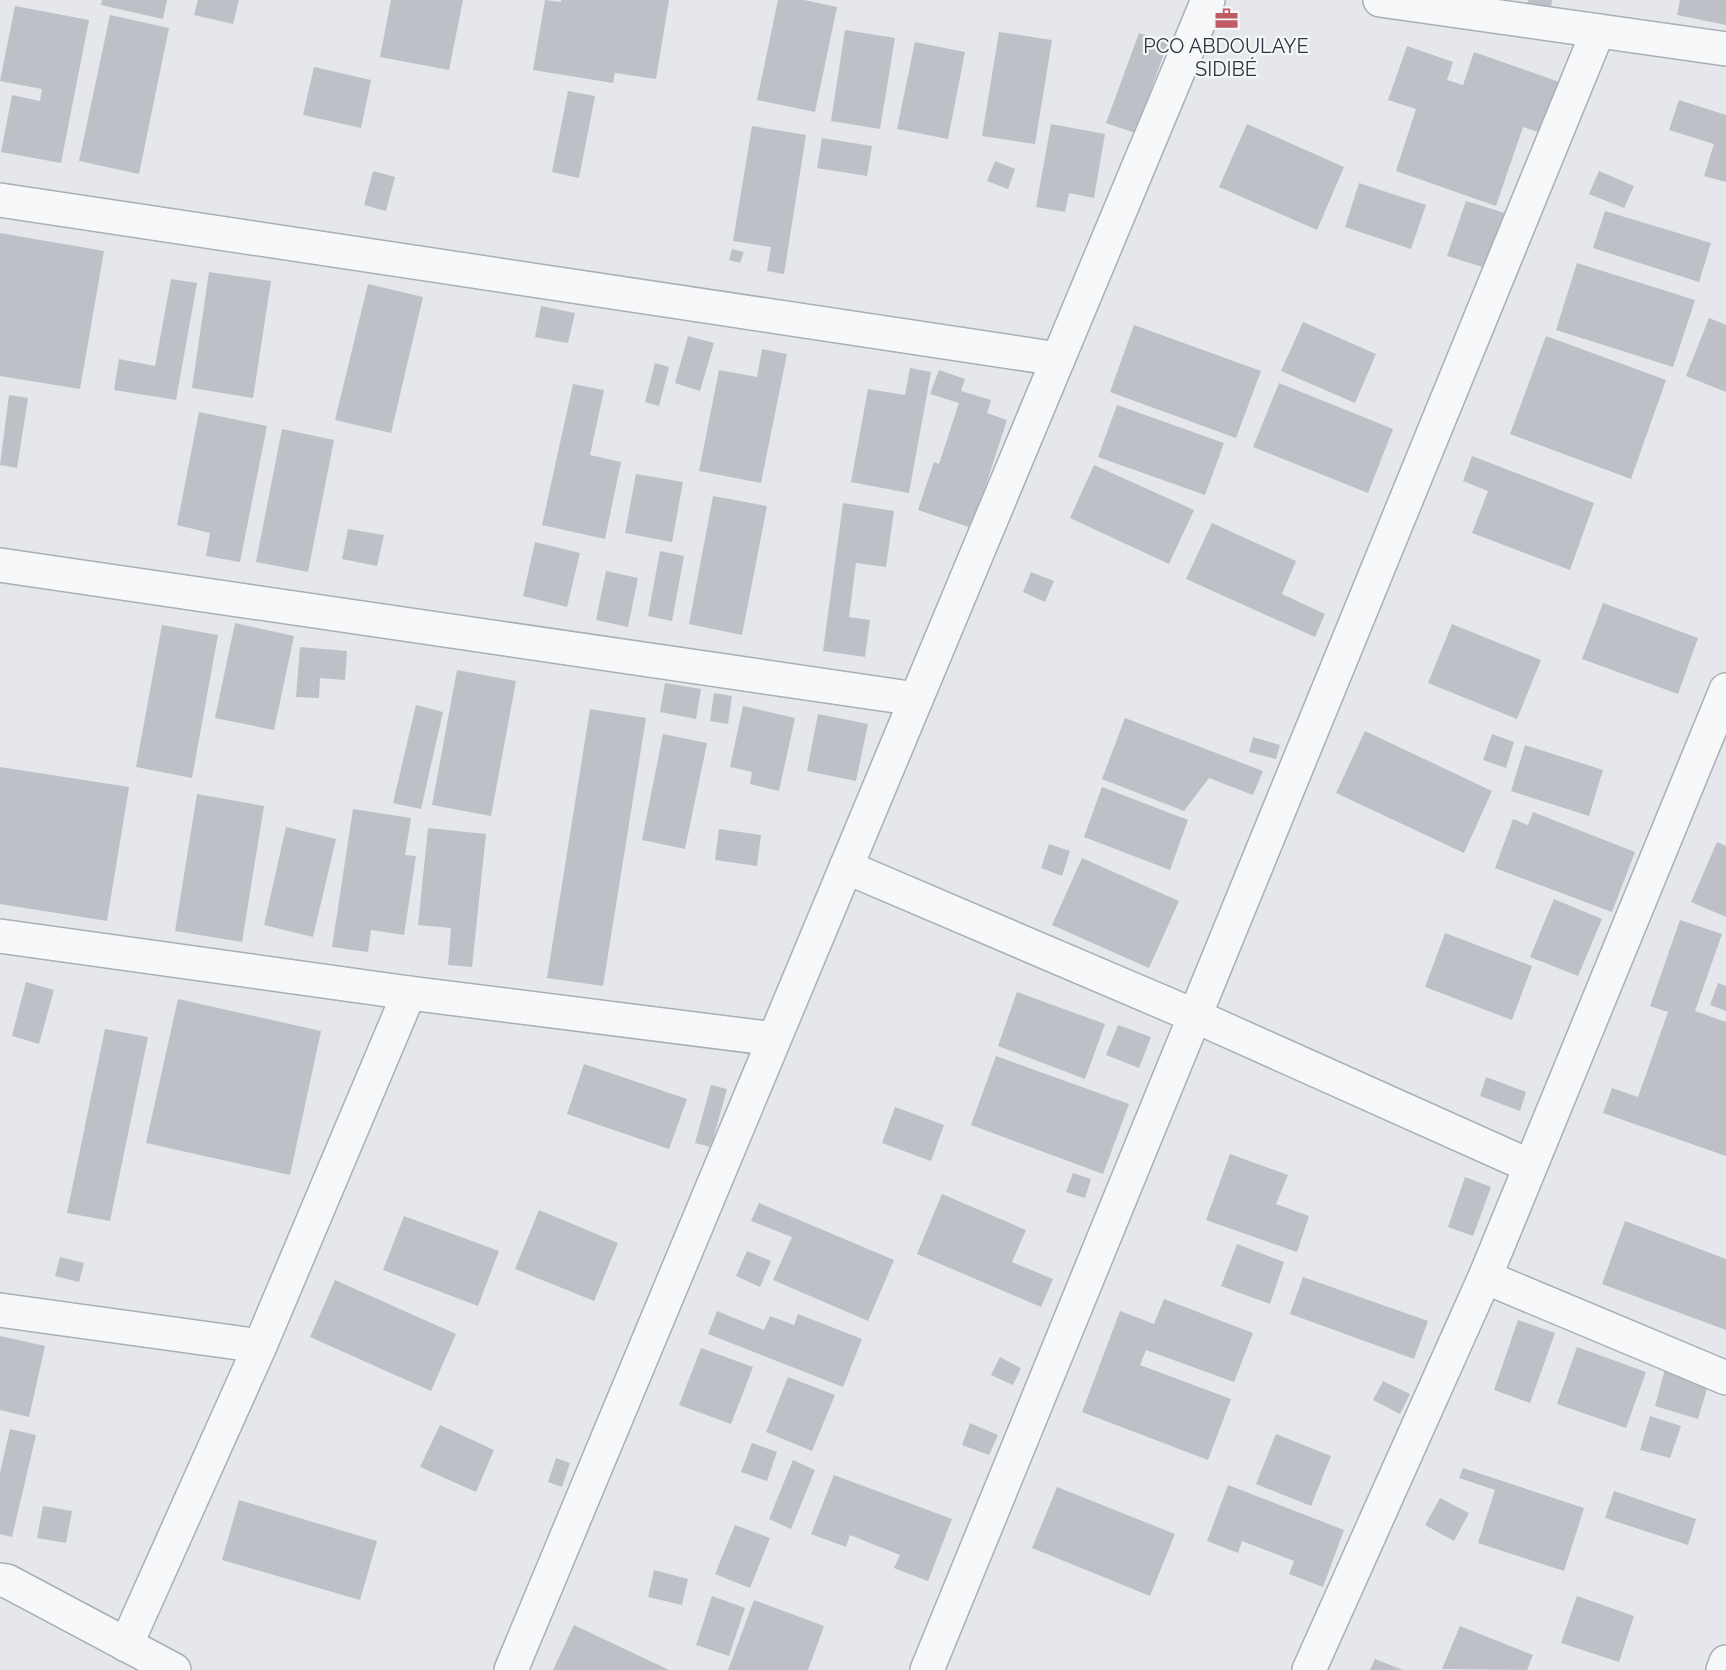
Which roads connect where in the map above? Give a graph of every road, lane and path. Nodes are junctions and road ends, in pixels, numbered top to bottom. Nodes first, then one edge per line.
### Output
1 (1208, 0) edge
2 (1380, 0) edge
3 (1598, 31) junction
4 (1726, 49) edge
5 (0, 200) edge
6 (1058, 359) junction
7 (0, 565) edge
8 (1726, 690) edge
9 (916, 699) junction
10 (846, 867) junction
11 (0, 936) edge
12 (409, 993) junction
13 (1195, 1016) junction
14 (774, 1040) junction
15 (1530, 1167) junction
16 (1485, 1277) junction
17 (0, 1311) edge
18 (260, 1347) junction
19 (1726, 1378) edge
20 (0, 1580) edge
21 (126, 1645) junction
22 (1726, 1662) edge
23 (174, 1670) edge
24 (511, 1670) edge
25 (927, 1670) edge
26 (1309, 1670) edge
27 (1723, 1670) edge

1 - 6 street
2 - 3 street
3 - 4 street
3 - 13 street
5 - 6 street
6 - 9 street
7 - 9 street
8 - 15 street
9 - 10 street
10 - 13 street
10 - 14 street
11 - 12 street
12 - 14 street
12 - 18 street
13 - 15 street
13 - 25 street
14 - 24 street
15 - 16 street
16 - 19 street
16 - 26 street
17 - 18 street
18 - 21 street
20 - 21 street
21 - 23 street
22 - 27 street

